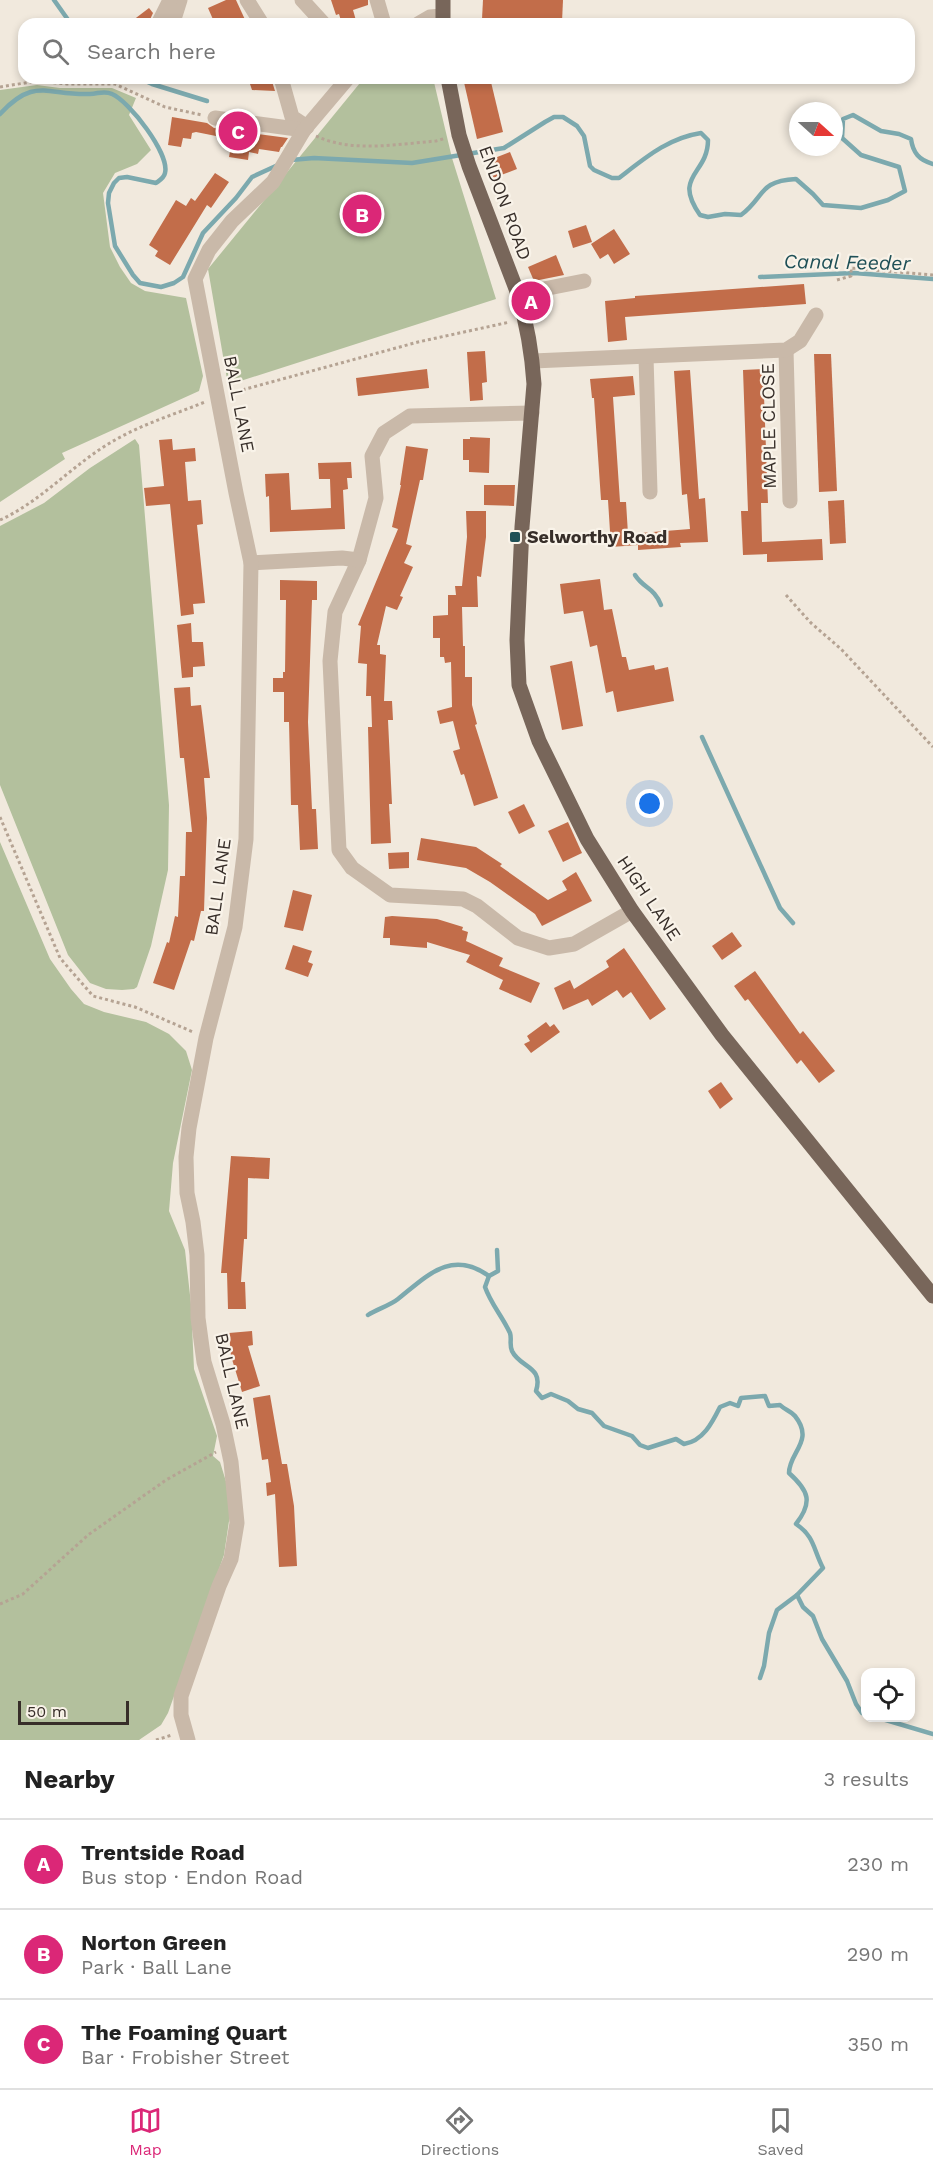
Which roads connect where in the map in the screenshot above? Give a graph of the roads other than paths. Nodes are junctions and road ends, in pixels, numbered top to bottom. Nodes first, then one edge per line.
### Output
1 (170, 0) edge
2 (180, 0) edge
3 (247, 0) edge
4 (302, 0) edge
5 (377, 0) edge
6 (443, 0) edge
7 (161, 18) edge
8 (175, 18) edge
9 (258, 18) edge
10 (318, 18) edge
11 (382, 18) edge
12 (442, 18) edge
13 (283, 84) edge
14 (343, 84) edge
15 (449, 84) edge
16 (215, 118) road end
17 (306, 129) junction
18 (584, 281) dead end
19 (518, 294) junction
20 (816, 315) dead end
21 (786, 350) junction
22 (646, 357) junction
23 (532, 361) junction
24 (532, 413) junction
25 (528, 448) joint
26 (650, 492) dead end
27 (790, 501) dead end
28 (358, 560) junction
29 (251, 563) junction
30 (632, 911) junction
31 (933, 1296) edge
32 (188, 1740) edge

1 - 7 street
2 - 8 street
3 - 9 street
4 - 10 street
5 - 11 street
6 - 12 main road
13 - 17 street
14 - 17 street, BALL LANE
15 - 19 main road, ENDON ROAD
16 - 17 street
17 - 29 street, BALL LANE
18 - 19 street
19 - 23 main road, ENDON ROAD
20 - 21 street
21 - 22 street
21 - 27 street, MAPLE CLOSE
22 - 23 street
22 - 26 street
23 - 24 main road, ENDON ROAD
24 - 25 main road, ENDON ROAD
24 - 28 street
25 - 30 main road, HIGH LANE
28 - 29 street
28 - 30 street
29 - 32 street, BALL LANE
30 - 31 main road, HIGH LANE

